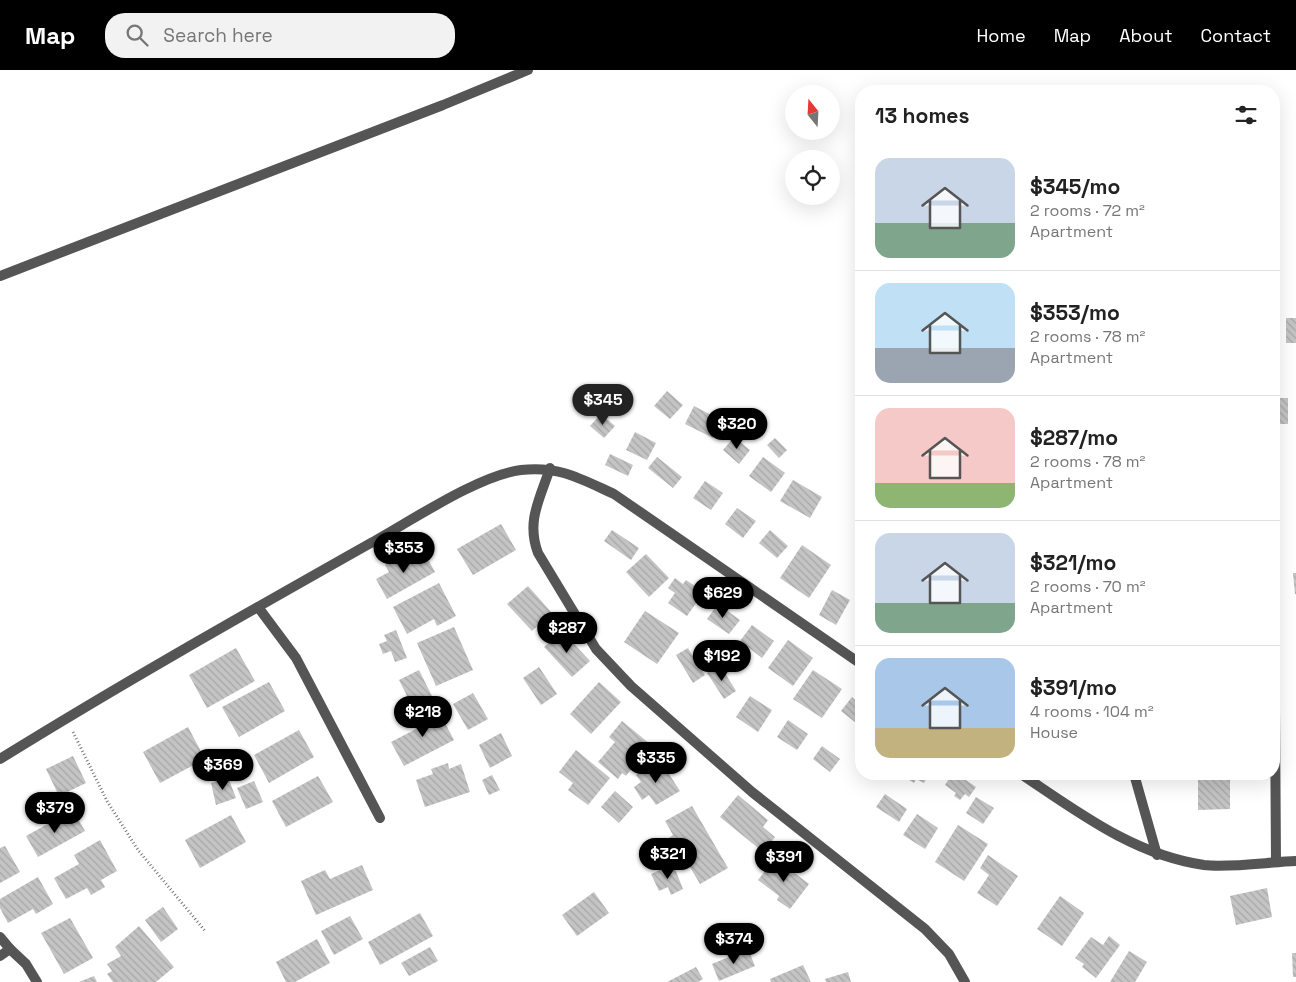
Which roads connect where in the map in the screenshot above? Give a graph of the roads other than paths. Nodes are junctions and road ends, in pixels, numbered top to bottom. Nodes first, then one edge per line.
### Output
1 (528, 70) edge
2 (0, 276) edge
3 (550, 468) junction
4 (258, 607) junction
5 (855, 660) edge
6 (0, 759) edge
7 (1030, 780) edge
8 (1136, 780) edge
9 (1275, 780) edge
10 (380, 818) dead end
11 (1158, 855) junction
12 (1296, 861) edge
13 (1276, 862) junction
14 (0, 937) edge
15 (10, 949) junction
16 (0, 956) edge
17 (37, 982) edge
18 (965, 982) edge

1 - 2 street
3 - 4 street
3 - 5 street
3 - 18 street
4 - 6 street
4 - 10 street
7 - 11 street
8 - 11 street
9 - 13 street
11 - 13 street
12 - 13 street
14 - 15 street
15 - 16 street
15 - 17 street

